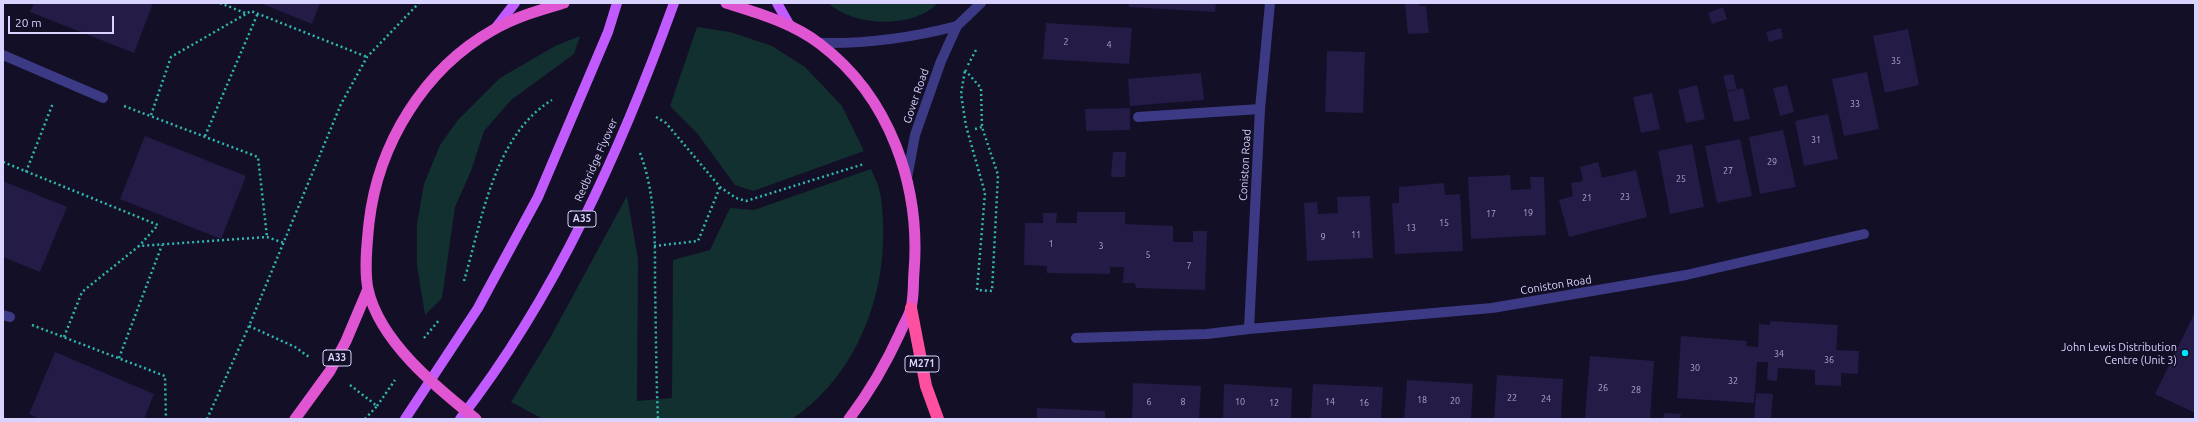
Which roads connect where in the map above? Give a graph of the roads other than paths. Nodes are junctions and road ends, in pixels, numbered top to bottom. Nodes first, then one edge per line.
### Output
1 (516, 3) edge
2 (564, 3) edge
3 (617, 3) edge
4 (674, 3) edge
5 (726, 3) edge
6 (776, 3) edge
7 (981, 3) edge
8 (1270, 3) edge
9 (790, 26) junction
10 (957, 26) junction
11 (494, 30) junction
12 (819, 43) junction
13 (3, 55) edge
14 (103, 98) road end
15 (1260, 109) junction
16 (1138, 117) dead end
17 (907, 178) junction
18 (1864, 234) dead end
19 (368, 289) junction
20 (911, 308) junction
21 (1249, 329) junction
22 (1076, 338) dead end
23 (295, 419) edge
24 (405, 419) edge
25 (460, 419) edge
26 (476, 419) edge
27 (850, 419) edge
28 (938, 419) edge

1 - 11 main road
2 - 11 highway
3 - 24 main road
4 - 25 main road, Redbridge Flyover / A35
5 - 9 highway
6 - 9 main road
7 - 10 street, Gover Road
8 - 15 street, Coniston Road
9 - 12 highway
10 - 12 street
10 - 17 street, Gover Road
11 - 19 highway
12 - 17 highway
13 - 14 street
15 - 16 street
15 - 21 street, Coniston Road
17 - 20 highway
18 - 21 street, Coniston Road
19 - 23 highway, A33
19 - 26 highway
20 - 27 highway
20 - 28 highway, M271
21 - 22 street, Coniston Road

